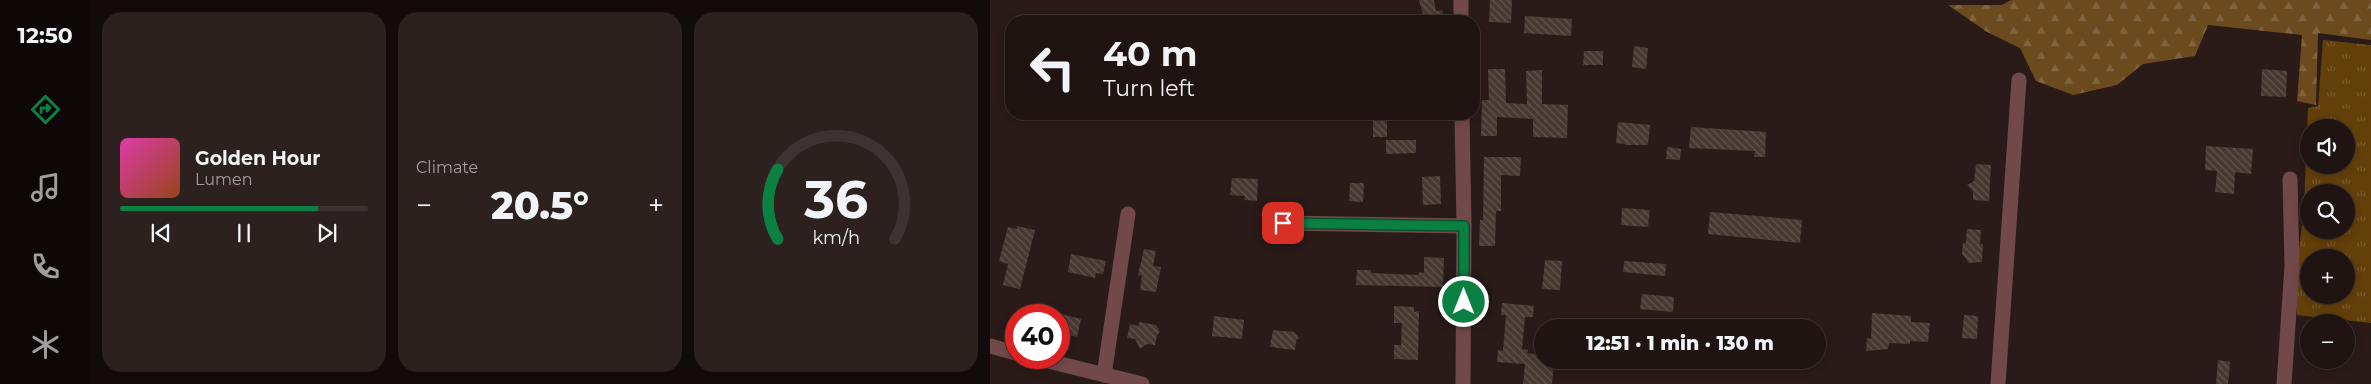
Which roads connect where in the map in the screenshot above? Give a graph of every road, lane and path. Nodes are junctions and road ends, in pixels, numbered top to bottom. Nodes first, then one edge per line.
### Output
1 (1461, 0) edge
2 (1462, 15) edge
3 (2019, 80) dead end
4 (1462, 120) edge
5 (2290, 179) dead end
6 (1128, 214) dead end
7 (1283, 223) dead end
8 (1464, 226) junction
9 (990, 346) edge
10 (1005, 350) edge
11 (1070, 366) edge
12 (1104, 374) junction
13 (1142, 384) edge
14 (1463, 384) edge
15 (1998, 384) edge
16 (2284, 384) edge

1 - 2 street
3 - 15 street
4 - 8 street
5 - 16 street
6 - 12 street
7 - 8 street
8 - 14 street
9 - 10 street
11 - 12 street
12 - 13 street

